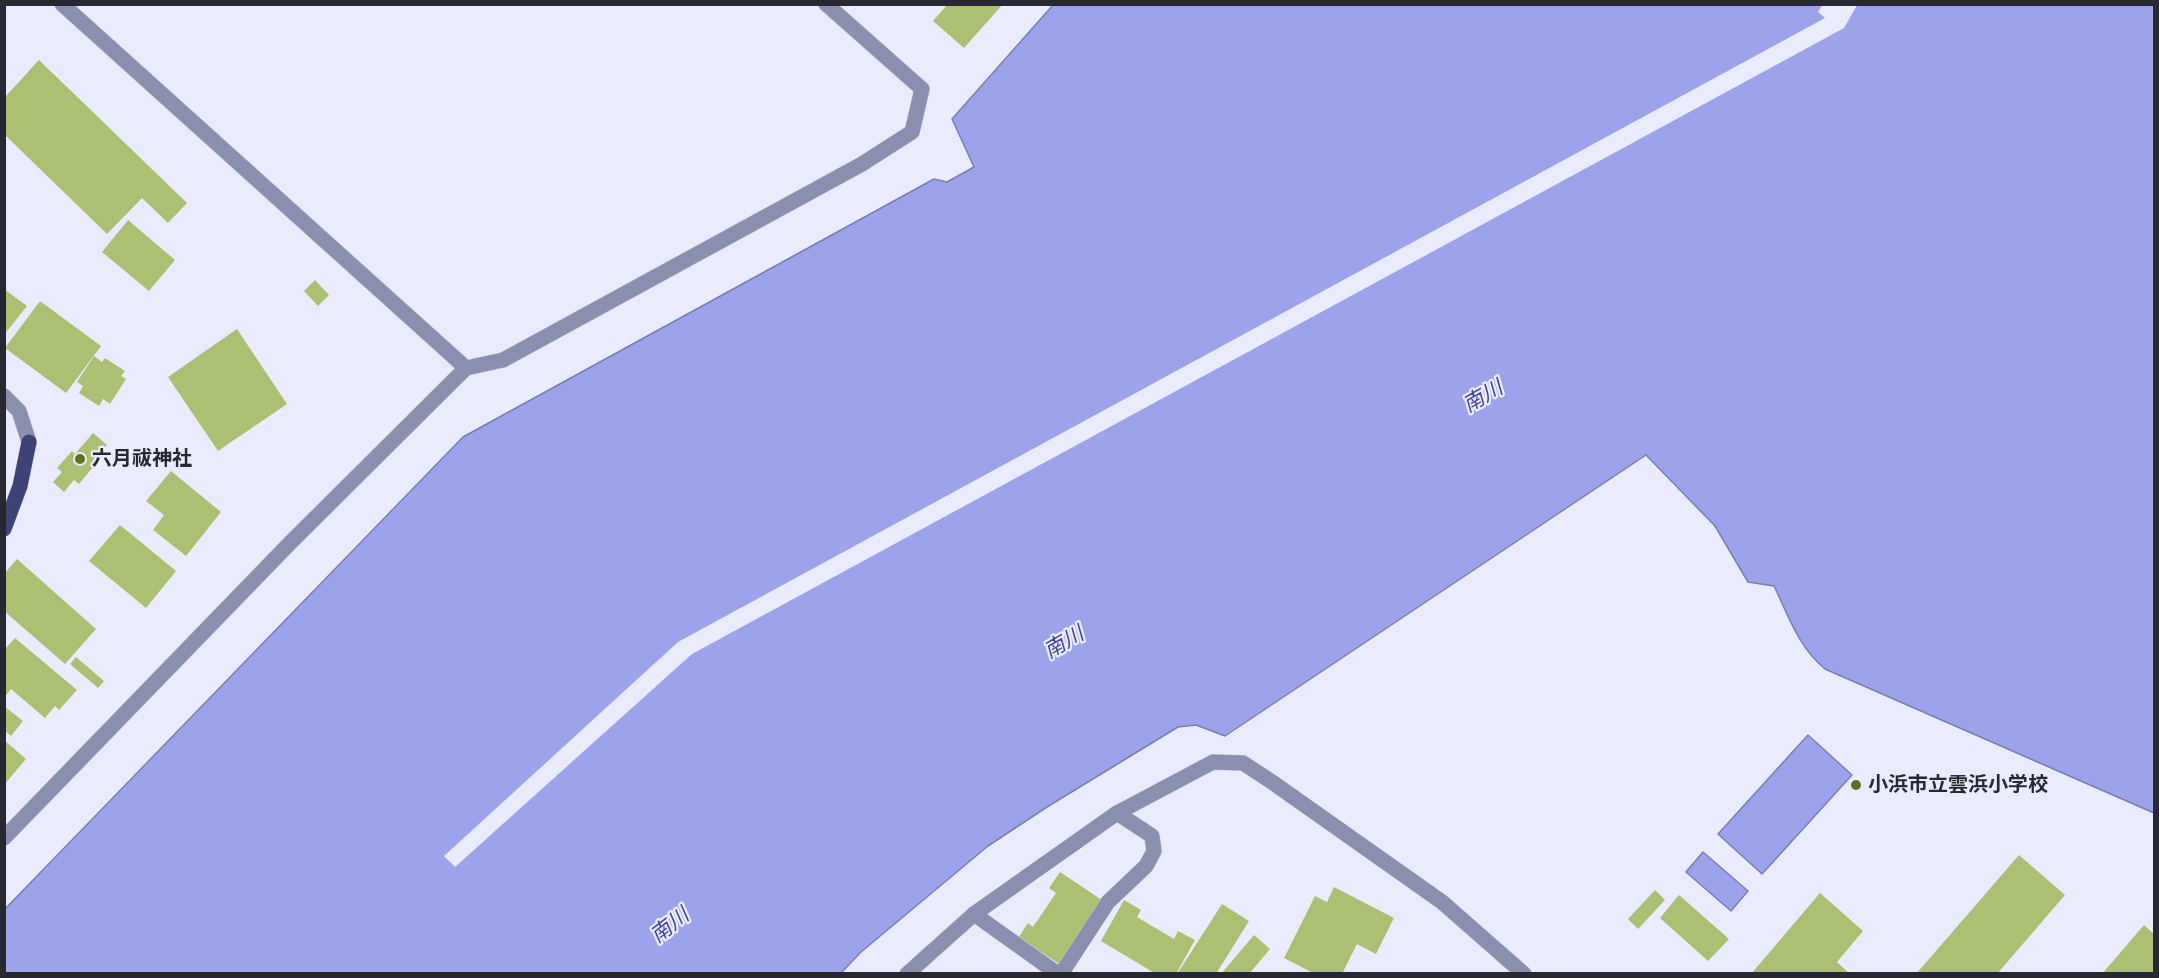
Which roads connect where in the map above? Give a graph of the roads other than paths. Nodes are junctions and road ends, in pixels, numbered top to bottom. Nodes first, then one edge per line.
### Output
1 (62, 4) edge
2 (826, 4) edge
3 (466, 368) junction
4 (4, 396) edge
5 (29, 442) joint
6 (4, 529) edge
7 (1117, 813) junction
8 (4, 838) edge
9 (974, 914) junction
10 (907, 974) edge
11 (1060, 974) edge
12 (1524, 974) edge

1 - 3 street
2 - 3 street
3 - 8 street
4 - 5 street
5 - 6 main road
7 - 9 street
7 - 11 street
7 - 12 street
9 - 10 street
9 - 11 street

